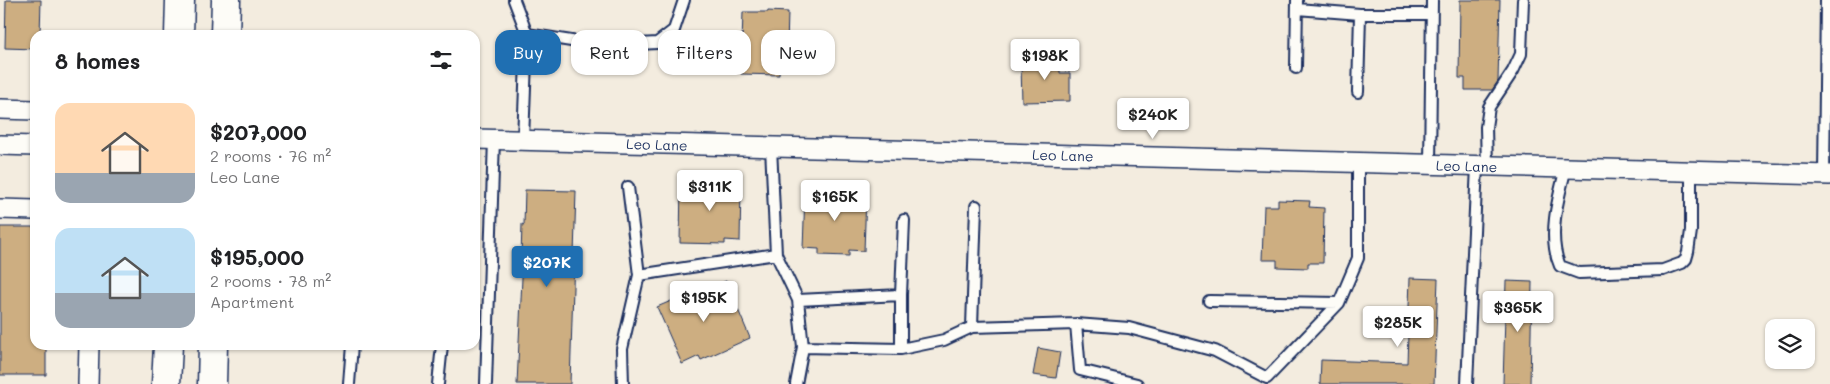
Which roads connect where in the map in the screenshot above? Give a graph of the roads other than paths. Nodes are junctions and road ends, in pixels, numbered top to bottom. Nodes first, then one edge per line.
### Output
1 (180, 0) edge
2 (226, 0) edge
3 (514, 0) edge
4 (684, 0) edge
5 (1432, 0) edge
6 (1523, 0) edge
7 (1826, 0) edge
8 (1297, 4) edge
9 (1360, 14) junction
10 (1431, 14) junction
11 (179, 30) edge
12 (225, 30) edge
13 (525, 30) edge
14 (561, 39) edge
15 (1296, 68) dead end
16 (525, 75) edge
17 (1358, 92) dead end
18 (0, 109) edge
19 (30, 110) edge
20 (480, 139) edge
21 (494, 139) junction
22 (523, 140) junction
23 (0, 145) edge
24 (30, 146) edge
25 (771, 147) junction
26 (1358, 163) junction
27 (1430, 164) junction
28 (1482, 166) junction
29 (1566, 168) junction
30 (1691, 172) junction
31 (1827, 175) edge
32 (628, 187) dead end
33 (976, 206) dead end
34 (0, 209) edge
35 (30, 210) edge
36 (904, 220) dead end
37 (776, 254) junction
38 (639, 275) junction
39 (901, 295) junction
40 (798, 300) junction
41 (1209, 301) dead end
42 (1339, 303) junction
43 (1076, 324) junction
44 (972, 327) junction
45 (803, 347) junction
46 (901, 349) junction
47 (89, 350) edge
48 (168, 350) edge
49 (213, 350) edge
50 (352, 350) edge
51 (441, 350) edge
52 (1267, 381) edge
53 (88, 384) edge
54 (166, 384) edge
55 (212, 384) edge
56 (349, 384) edge
57 (438, 384) edge
58 (486, 384) edge
59 (623, 384) edge
60 (796, 384) edge
61 (1137, 384) edge
62 (1467, 384) edge

1 - 11 main road
2 - 12 main road
3 - 13 lane
4 - 14 lane
5 - 10 lane
6 - 28 lane
7 - 31 lane
8 - 9 lane
8 - 15 lane
9 - 10 lane
9 - 17 lane
10 - 27 lane
16 - 22 lane
18 - 19 street
20 - 21 street, Leo Lane
21 - 22 street, Leo Lane
21 - 58 lane
22 - 25 street, Leo Lane
23 - 24 street
25 - 26 street, Leo Lane
25 - 37 lane
26 - 27 street, Leo Lane
26 - 42 lane
27 - 28 street, Leo Lane
28 - 29 street, Leo Lane
28 - 62 lane
29 - 30 street, Leo Lane
29 - 30 lane
30 - 31 street, Leo Lane
32 - 38 lane
33 - 44 lane
34 - 35 street
36 - 39 lane
37 - 38 lane
37 - 40 lane
38 - 59 lane
39 - 40 lane
39 - 46 lane
40 - 45 lane
41 - 42 lane
42 - 52 lane
43 - 44 lane
43 - 52 lane
43 - 61 lane
44 - 46 lane
45 - 46 lane
45 - 60 lane
47 - 53 street
48 - 54 main road
49 - 55 main road
50 - 56 lane
51 - 57 lane

